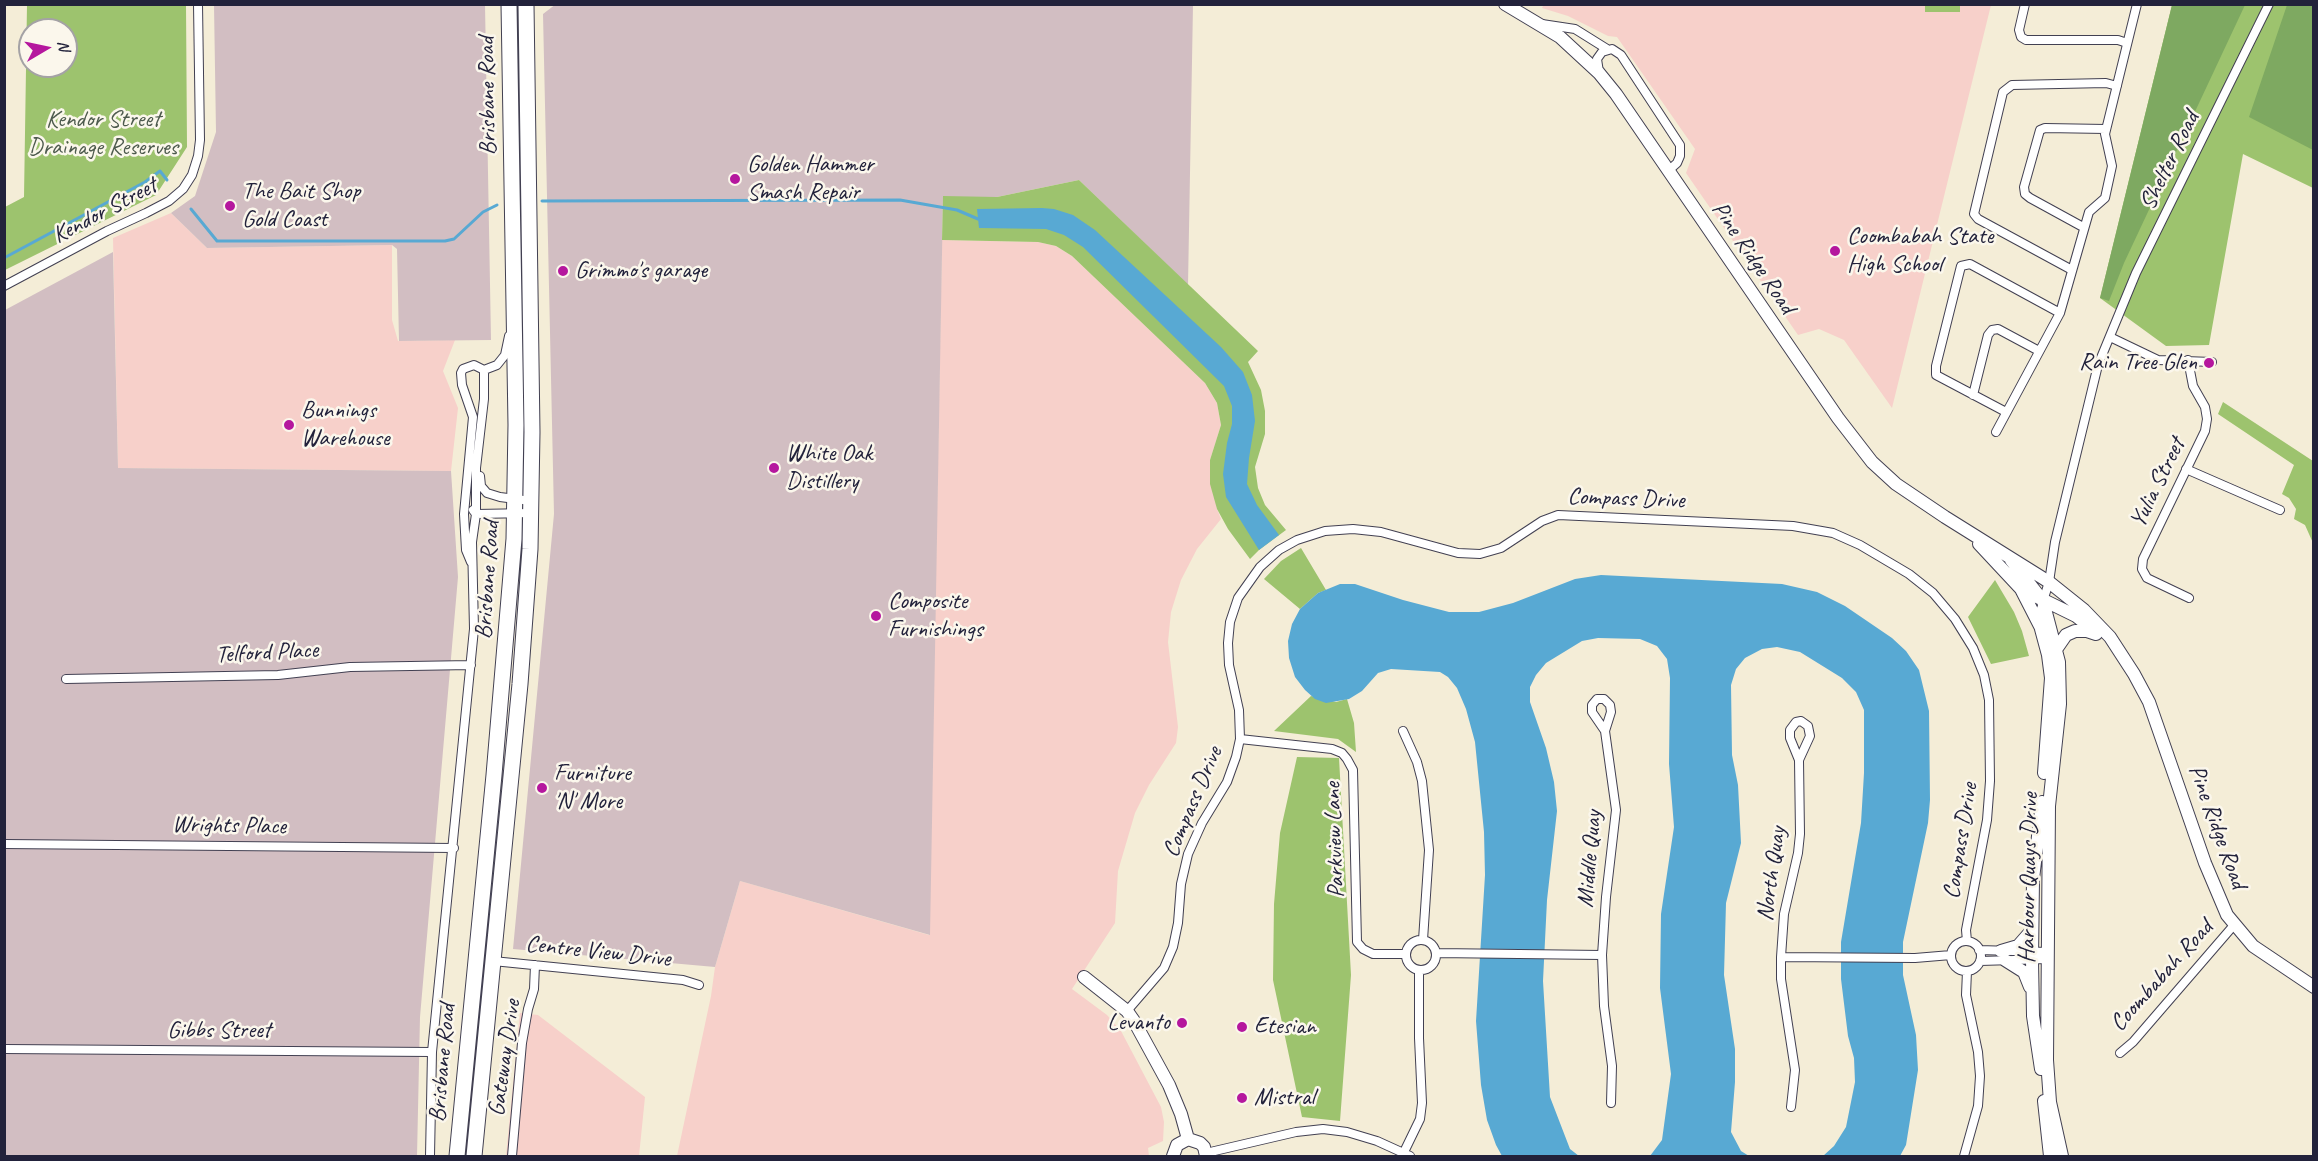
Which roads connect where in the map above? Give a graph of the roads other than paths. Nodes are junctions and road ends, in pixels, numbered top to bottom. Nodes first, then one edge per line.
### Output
1 (198, 4) edge
2 (509, 4) edge
3 (526, 4) edge
4 (1505, 4) edge
5 (2025, 4) edge
6 (2137, 4) edge
7 (2269, 4) edge
8 (1542, 24) junction
9 (2127, 43) junction
10 (1607, 50) junction
11 (1599, 73) junction
12 (2117, 86) junction
13 (2106, 129) junction
14 (1668, 171) junction
15 (2083, 227) junction
16 (2072, 270) junction
17 (4, 286) edge
18 (2060, 313) junction
19 (514, 316) junction
20 (2110, 337) junction
21 (2039, 351) junction
22 (2188, 360) junction
23 (2212, 362) dead end
24 (484, 370) junction
25 (1973, 395) junction
26 (2006, 412) junction
27 (1996, 432) dead end
28 (479, 452) junction
29 (2187, 469) junction
30 (465, 495) junction
31 (515, 506) junction
32 (531, 507) junction
33 (2280, 510) dead end
34 (476, 514) junction
35 (1971, 534) junction
36 (2009, 557) junction
37 (472, 566) junction
38 (2049, 582) junction
39 (2021, 589) junction
40 (2189, 598) dead end
41 (2043, 601) junction
42 (2041, 629) junction
43 (2100, 636) junction
44 (2056, 648) junction
45 (2118, 650) junction
46 (471, 665) junction
47 (66, 679) dead end
48 (1402, 731) dead end
49 (1605, 732) dead end
50 (1240, 739) junction
51 (1799, 760) dead end
52 (4, 844) edge
53 (454, 848) junction
54 (2234, 925) junction
55 (2032, 930) junction
56 (1423, 940) junction
57 (1967, 941) junction
58 (1979, 950) junction
59 (1436, 953) junction
60 (1406, 954) junction
61 (1602, 955) junction
62 (1951, 955) junction
63 (2003, 956) junction
64 (2032, 956) junction
65 (2048, 956) junction
66 (1781, 957) junction
67 (493, 961) junction
68 (1980, 961) junction
69 (535, 964) junction
70 (1419, 970) junction
71 (1967, 971) junction
72 (1084, 977) dead end
73 (699, 985) dead end
74 (2313, 987) edge
75 (2032, 994) junction
76 (1127, 1011) junction
77 (4, 1049) edge
78 (432, 1052) junction
79 (2120, 1053) dead end
80 (1611, 1103) dead end
81 (1791, 1107) dead end
82 (1188, 1139) junction
83 (1407, 1154) edge
84 (1206, 1155) edge
85 (430, 1156) edge
86 (457, 1156) edge
87 (474, 1156) edge
88 (512, 1156) edge
89 (1173, 1156) edge
90 (1964, 1156) edge
91 (2050, 1156) edge
92 (2062, 1156) edge

1 - 17 street, Kendor Street
2 - 19 highway, Brisbane Road
3 - 32 highway, Brisbane Road
4 - 8 street, Pine Ridge Road
5 - 9 street
6 - 9 street
7 - 20 street, Shelter Road
8 - 10 street
8 - 11 street, Pine Ridge Road
9 - 12 street
10 - 11 street
10 - 14 street
11 - 14 street, Pine Ridge Road
12 - 13 street
12 - 16 street
13 - 15 street
13 - 15 street
14 - 35 street, Pine Ridge Road
15 - 16 street
16 - 18 street
18 - 21 street
18 - 25 street
19 - 24 street
19 - 31 highway, Brisbane Road
20 - 22 street
20 - 38 street
21 - 25 street
21 - 26 street
22 - 23 street
22 - 29 street, Yulia Street
24 - 28 street
24 - 30 street
25 - 26 street
26 - 27 street
28 - 31 street
28 - 34 street
29 - 33 street
29 - 40 street, Yulia Street
30 - 34 street
30 - 37 street
31 - 32 street
31 - 32 street
31 - 34 street
31 - 86 highway, Brisbane Road
32 - 67 highway, Brisbane Road
34 - 37 street
35 - 36 street, Pine Ridge Road
35 - 39 street, Pine Ridge Road
36 - 38 street, Pine Ridge Road
36 - 41 street, Harbour Quays Drive
37 - 46 street, Brisbane Road
38 - 41 street
38 - 45 street, Pine Ridge Road
39 - 41 street, Pine Ridge Road
39 - 42 street
41 - 42 street, Harbour Quays Drive
41 - 43 street, Pine Ridge Road
41 - 44 street, Harbour Quays Drive
42 - 55 street, Harbour Quays Drive
43 - 44 street
43 - 45 street, Pine Ridge Road
44 - 65 street, Harbour Quays Drive
45 - 54 street, Pine Ridge Road
46 - 47 street, Telford Place
46 - 53 street, Brisbane Road
48 - 56 street
49 - 61 street, Middle Quay
50 - 57 street, Compass Drive
50 - 60 street, Parkview Lane
50 - 76 street, Compass Drive
51 - 66 street, North Quay
52 - 53 street, Wrights Place
53 - 78 street, Brisbane Road
54 - 74 street, Pine Ridge Road
54 - 79 street, Coombabah Road
55 - 63 street
55 - 64 street, Harbour Quays Drive
56 - 59 street
56 - 60 street
57 - 58 street
57 - 62 street
58 - 63 street
58 - 68 street
59 - 61 street
59 - 70 street
60 - 70 street
61 - 80 street, Middle Quay
62 - 66 street, North Quay
62 - 71 street
63 - 64 street
63 - 68 street
63 - 75 street
64 - 65 street
64 - 75 street, Harbour Quays Drive
65 - 92 street, Harbour Quays Drive
66 - 81 street, North Quay
67 - 69 street, Centre View Drive
67 - 87 highway, Brisbane Road
68 - 71 street
69 - 73 street, Centre View Drive
69 - 88 street, Gateway Drive
70 - 83 street
71 - 90 street
72 - 76 street
75 - 91 street, Harbour Quays Drive
76 - 82 street
77 - 78 street, Gibbs Street
78 - 85 street, Brisbane Road
82 - 84 street
82 - 89 street
83 - 84 street

